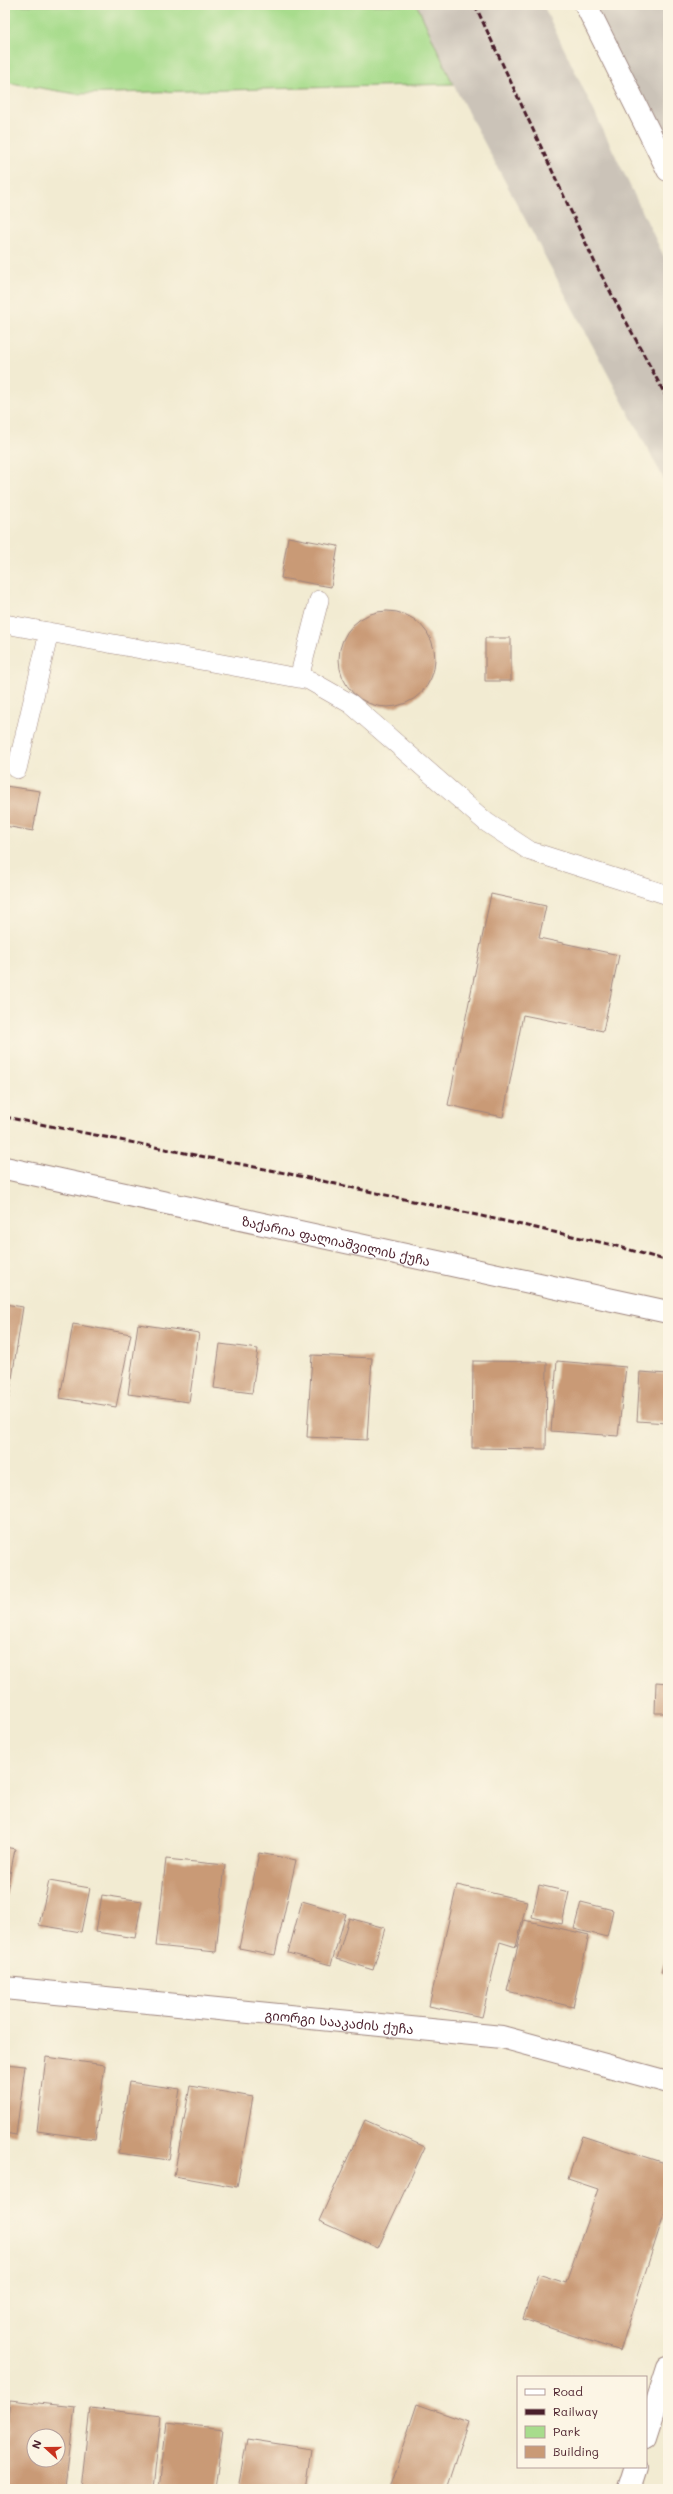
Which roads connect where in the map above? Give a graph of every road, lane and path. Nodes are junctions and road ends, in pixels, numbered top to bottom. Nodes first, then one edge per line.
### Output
1 (586, 5) edge
2 (668, 170) edge
3 (319, 600) dead end
4 (5, 624) edge
5 (49, 632) junction
6 (299, 678) junction
7 (17, 769) dead end
8 (668, 894) edge
9 (5, 1168) edge
10 (668, 1312) edge
11 (5, 1988) edge
12 (668, 2082) edge
13 (668, 2368) edge
14 (647, 2433) edge
15 (636, 2468) edge
16 (628, 2489) edge

1 - 2 street
3 - 6 lane
4 - 5 lane
5 - 6 lane
5 - 7 lane
6 - 8 lane
9 - 10 street, ზაქარია ფალიაშვილის ქუჩა
11 - 12 street, გიორგი სააკაძის ქუჩა
13 - 14 street
15 - 16 street

